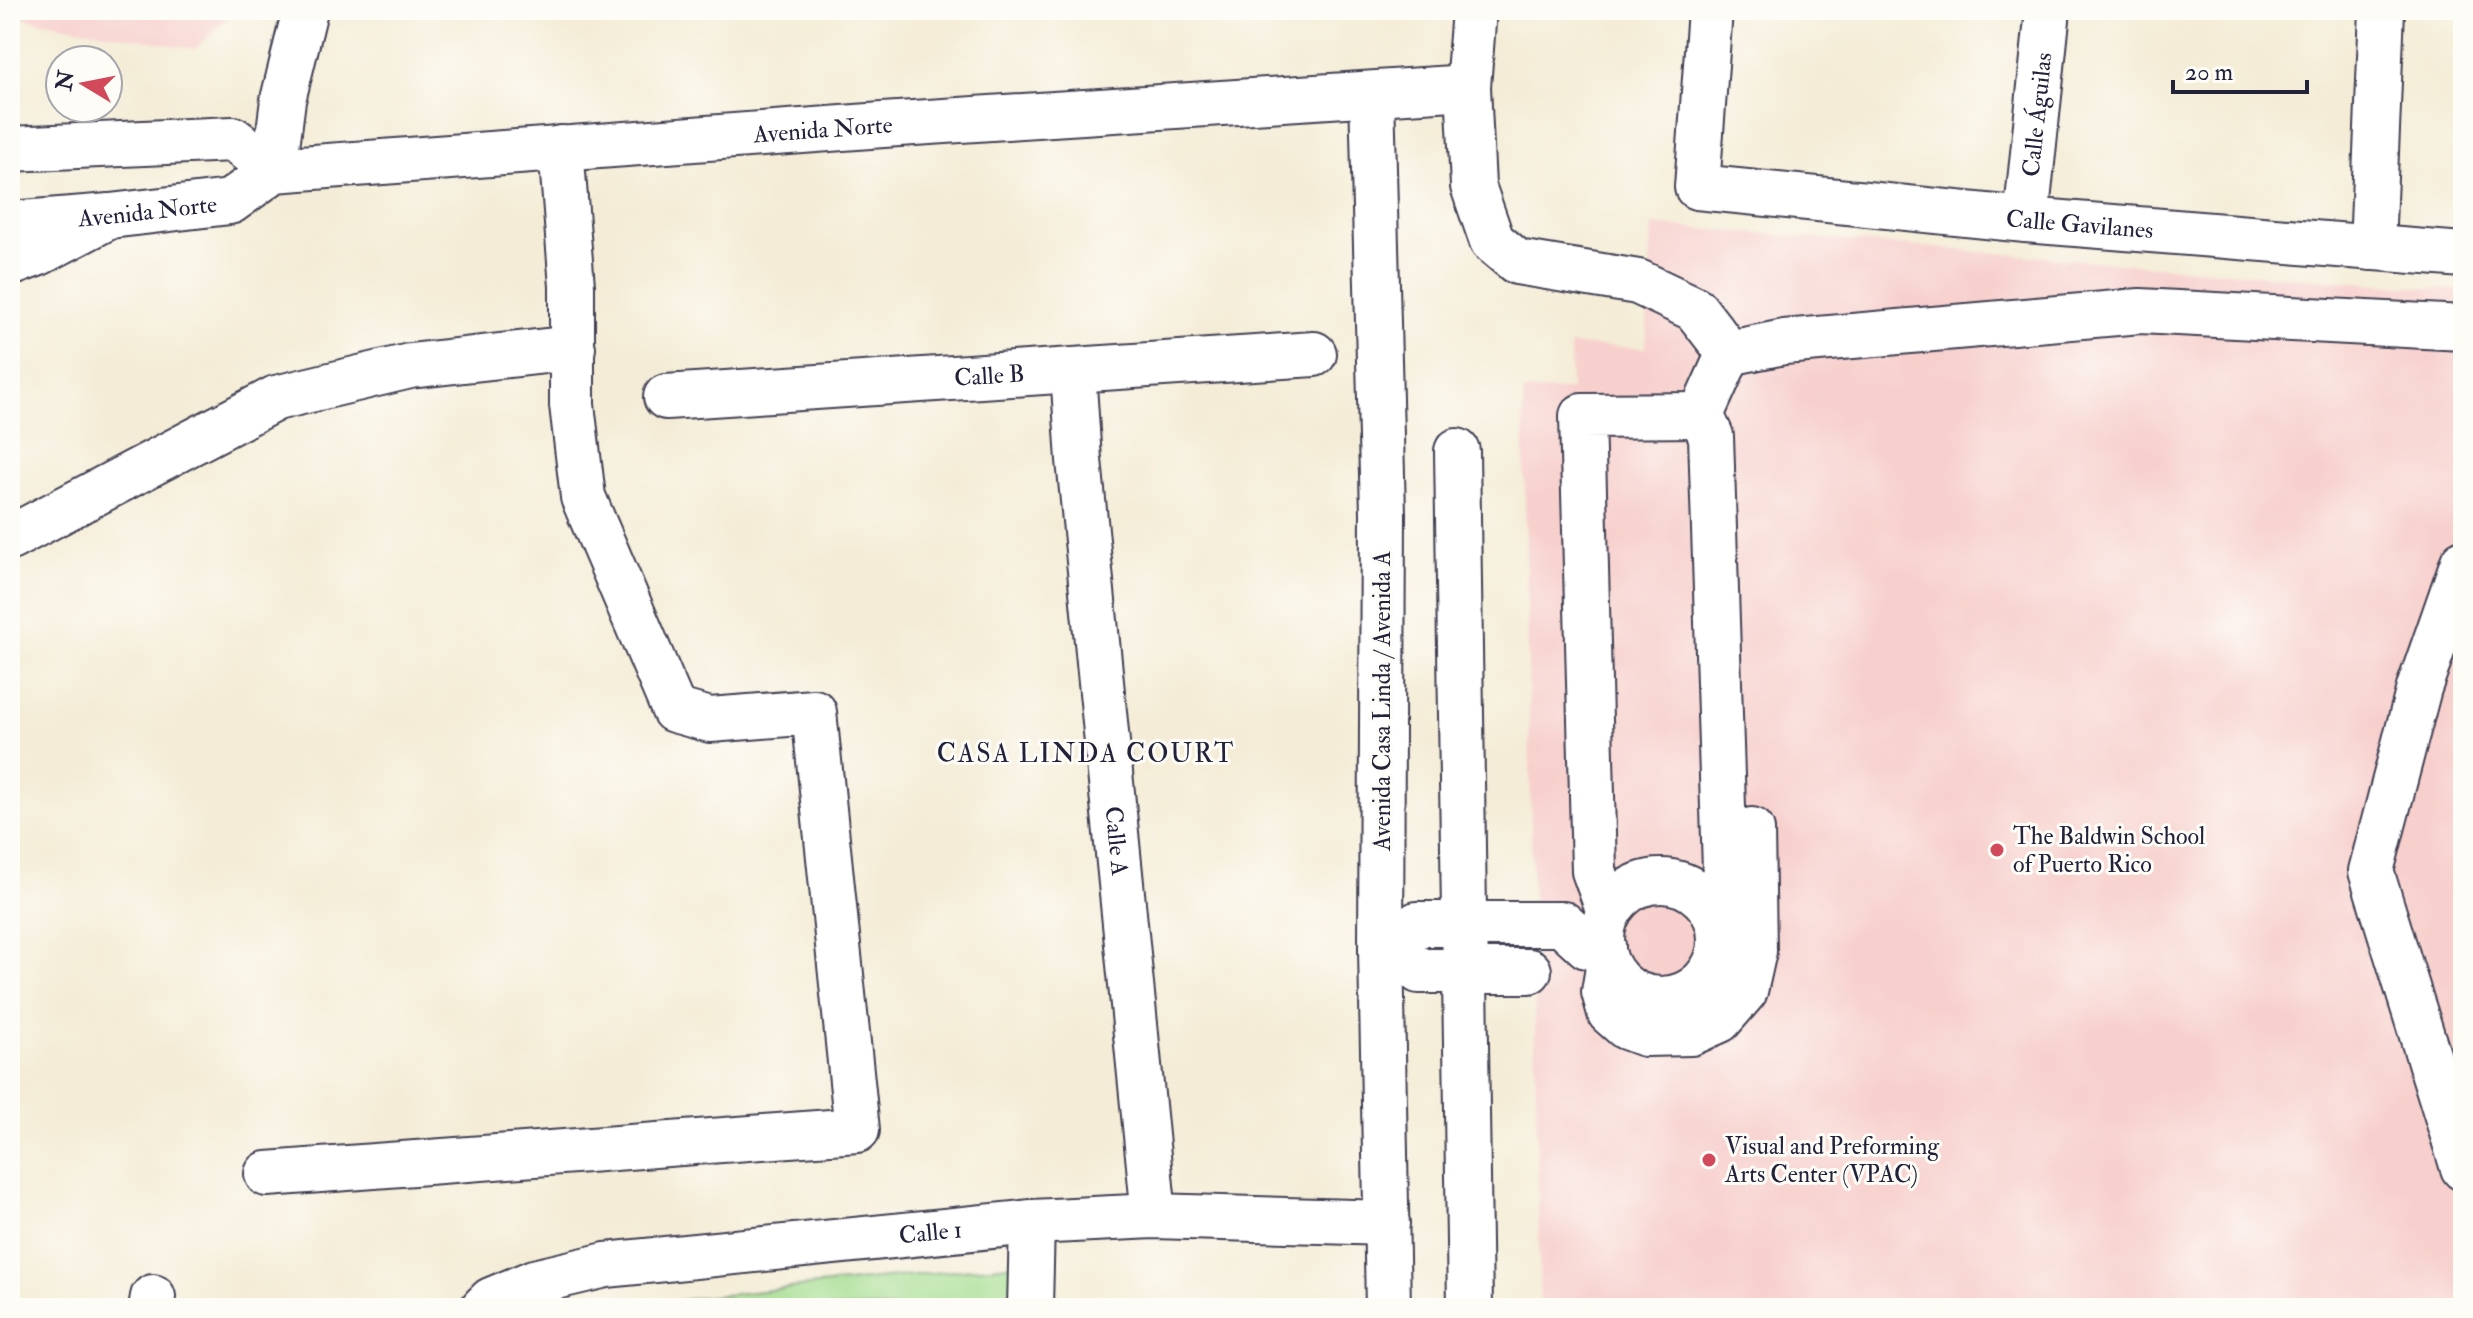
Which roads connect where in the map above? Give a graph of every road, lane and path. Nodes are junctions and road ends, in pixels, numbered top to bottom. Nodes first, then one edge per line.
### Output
1 (305, 10) edge
2 (1474, 10) edge
3 (1710, 10) edge
4 (2048, 10) edge
5 (2382, 10) edge
6 (1468, 87) junction
7 (1372, 94) junction
8 (561, 148) junction
9 (10, 149) edge
10 (274, 170) junction
11 (110, 216) junction
12 (2026, 220) junction
13 (10, 224) edge
14 (2372, 248) junction
15 (2463, 255) edge
16 (10, 264) edge
17 (2463, 328) edge
18 (573, 348) junction
19 (1729, 353) junction
20 (1314, 354) dead end
21 (1073, 371) junction
22 (666, 397) dead end
23 (1701, 415) junction
24 (1457, 451) dead end
25 (10, 538) edge
26 (2463, 562) edge
27 (1721, 728) junction
28 (1716, 917) junction
29 (1465, 923) junction
30 (1387, 948) junction
31 (1582, 952) junction
32 (1466, 970) junction
33 (2463, 1168) edge
34 (267, 1174) dead end
35 (1154, 1216) junction
36 (1032, 1222) junction
37 (1387, 1223) junction
38 (483, 1308) edge
39 (1030, 1308) edge
40 (1388, 1308) edge
41 (1470, 1308) edge

1 - 10 main road
2 - 6 main road
3 - 12 main road, Calle Gavilanes
4 - 12 main road, Calle Águilas
5 - 14 main road
6 - 7 main road, Avenida Norte
6 - 19 main road
7 - 8 main road, Avenida Norte
7 - 30 main road, Avenida Casa Linda / Avenida A
8 - 10 main road, Avenida Norte
8 - 18 main road
9 - 10 main road
10 - 11 main road, Avenida Norte
11 - 13 main road, Avenida Norte
11 - 16 main road
12 - 14 main road, Calle Gavilanes
14 - 15 main road, Calle Gavilanes
17 - 19 main road
18 - 25 main road
18 - 34 main road
19 - 23 main road
20 - 21 main road, Calle B
21 - 22 main road, Calle B
21 - 35 main road, Calle A
23 - 27 main road
23 - 31 main road
24 - 29 main road
26 - 33 main road
27 - 28 main road
27 - 31 main road
28 - 31 main road
28 - 31 main road
29 - 30 main road
29 - 31 main road
29 - 32 main road
30 - 32 main road
30 - 37 main road, Avenida Casa Linda / Avenida A
31 - 32 main road
32 - 41 main road
35 - 36 main road, Calle 1
35 - 37 main road, Calle 1
36 - 38 main road, Calle 1
36 - 39 main road
37 - 40 main road, Avenida Casa Linda / Avenida A

